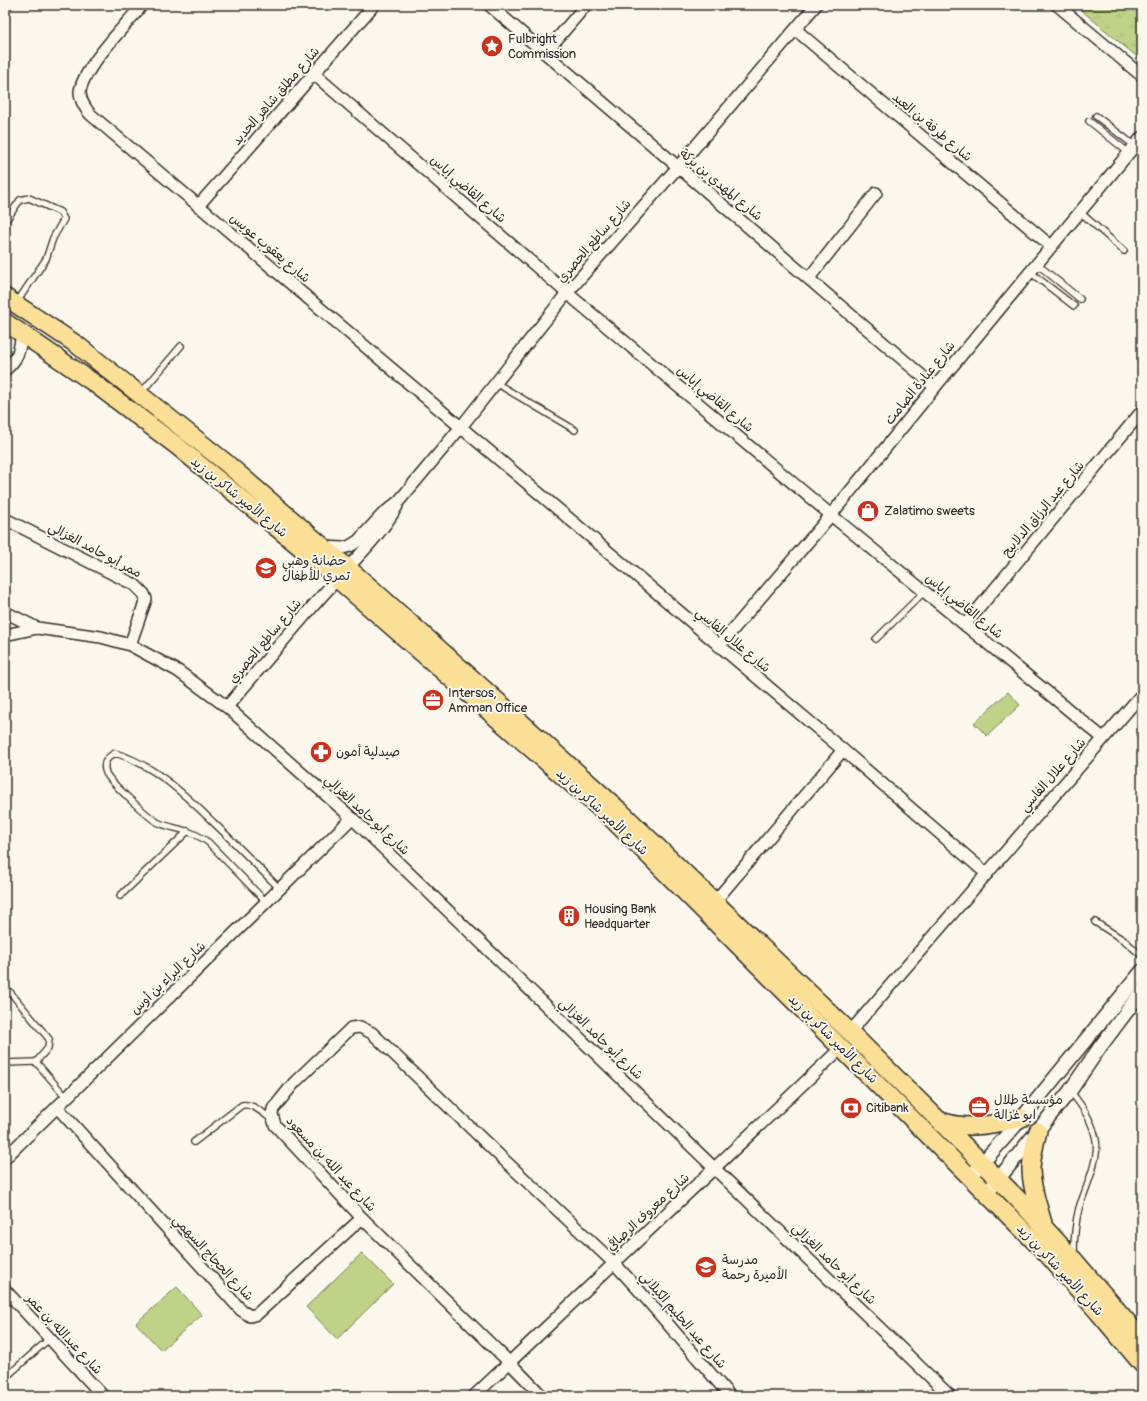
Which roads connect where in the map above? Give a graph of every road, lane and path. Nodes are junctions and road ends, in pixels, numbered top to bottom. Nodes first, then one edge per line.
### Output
1 (142, 5) edge
2 (374, 5) edge
3 (489, 5) edge
4 (586, 5) edge
5 (816, 5) edge
6 (1057, 5) edge
7 (1136, 5) edge
8 (1142, 24) edge
9 (796, 30) junction
10 (545, 53) junction
11 (314, 74) junction
12 (1142, 76) edge
13 (1096, 116) dead end
14 (1089, 121) dead end
15 (1142, 137) edge
16 (1132, 149) junction
17 (678, 167) junction
18 (876, 193) dead end
19 (198, 206) junction
20 (1080, 212) junction
21 (5, 222) edge
22 (1051, 246) junction
23 (1124, 251) dead end
24 (1033, 268) junction
25 (809, 278) junction
26 (567, 293) junction
27 (1080, 299) dead end
28 (10, 300) edge
29 (1074, 306) dead end
30 (5, 322) edge
31 (22, 334) junction
32 (181, 346) dead end
33 (5, 370) edge
34 (495, 382) junction
35 (935, 386) junction
36 (140, 394) junction
37 (1142, 411) edge
38 (461, 427) junction
39 (575, 430) dead end
40 (399, 501) junction
41 (831, 515) junction
42 (5, 519) edge
43 (324, 547) junction
44 (342, 573) junction
45 (924, 592) junction
46 (5, 612) edge
47 (965, 625) junction
48 (37, 628) junction
49 (5, 635) edge
50 (876, 639) dead end
51 (130, 645) junction
52 (719, 646) junction
53 (1142, 694) edge
54 (227, 707) junction
55 (1103, 738) junction
56 (843, 750) junction
57 (352, 818) junction
58 (188, 831) junction
59 (987, 874) junction
60 (280, 889) junction
61 (120, 896) dead end
62 (266, 902) junction
63 (710, 907) junction
64 (1095, 922) dead end
65 (1142, 956) edge
66 (1142, 971) edge
67 (1142, 991) edge
68 (10, 992) dead end
69 (850, 1032) junction
70 (841, 1048) junction
71 (36, 1062) junction
72 (5, 1063) edge
73 (1070, 1091) junction
74 (66, 1097) junction
75 (57, 1107) junction
76 (1022, 1118) junction
77 (273, 1120) junction
78 (941, 1121) junction
79 (1038, 1131) junction
80 (194, 1142) dead end
81 (5, 1158) edge
82 (982, 1163) junction
83 (715, 1168) junction
84 (970, 1177) junction
85 (998, 1180) junction
86 (987, 1193) junction
87 (362, 1218) junction
88 (1046, 1229) junction
89 (1074, 1260) junction
90 (614, 1264) junction
91 (5, 1290) edge
92 (49, 1339) junction
93 (1142, 1339) edge
94 (509, 1362) junction
95 (1142, 1364) edge
96 (5, 1378) edge
97 (103, 1396) edge
98 (474, 1396) edge
99 (542, 1396) edge
100 (730, 1396) edge
101 (950, 1396) edge

1 - 19 street, شارع يعقوب عويس
2 - 11 street, شارع مطلق شاهر الحديد
3 - 10 street, شارع المهدي بن بركة
4 - 10 street
5 - 9 street, شارع ساطع الحصري
6 - 12 street
7 - 8 path
9 - 17 street, شارع ساطع الحصري
9 - 22 street, شارع طرفة بن العبد
10 - 17 street, شارع المهدي بن بركة
11 - 19 street, شارع مطلق شاهر الحديد
11 - 26 street, شارع القاضي إياس
13 - 16 lane
14 - 16 lane
15 - 16 street, شارع عبادة الصامت
16 - 20 street, شارع عبادة الصامت
17 - 25 street, شارع المهدي بن بركة
17 - 26 street, شارع ساطع الحصري
18 - 25 street
19 - 38 street, شارع يعقوب عويس
20 - 22 street, شارع عبادة الصامت
20 - 23 lane
21 - 28 lane
22 - 24 street, شارع عبادة الصامت
24 - 27 lane
24 - 29 lane
24 - 35 street, شارع عبادة الصامت
25 - 35 street, شارع المهدي بن بركة
26 - 34 street, شارع ساطع الحصري
26 - 41 street, شارع القاضي إياس
28 - 36 main road, شارع الأمير شاكر بن زيد
30 - 31 main road, شارع الأمير شاكر بن زيد
31 - 33 street
31 - 44 main road, شارع الأمير شاكر بن زيد
32 - 36 lane
34 - 38 street, شارع ساطع الحصري
34 - 39 lane
35 - 41 street, شارع عبادة الصامت
36 - 43 main road, شارع الأمير شاكر بن زيد
37 - 47 street, شارع عبد الرزاق الدلابيح
38 - 40 street, شارع ساطع الحصري
38 - 52 street, شارع علال الفاسي
40 - 43 street, شارع ساطع الحصري
40 - 44 street, شارع ساطع الحصري
41 - 45 street, شارع القاضي إياس
41 - 52 street, شارع عبادة الصامت
42 - 51 street, ممر أبو حامد الغزالي
43 - 44 main road, شارع الأمير شاكر بن زيد
44 - 54 street, شارع ساطع الحصري
44 - 63 main road, شارع الأمير شاكر بن زيد
45 - 47 street, شارع القاضي إياس
45 - 50 lane
46 - 48 street
47 - 55 street, شارع القاضي إياس
48 - 49 street
48 - 51 street
51 - 54 street
52 - 56 street, شارع علال الفاسي
53 - 55 street, شارع علال الفاسي
54 - 57 street, شارع أبو حامد الغزالي
55 - 59 street, شارع علال الفاسي
56 - 59 street, شارع علال الفاسي
56 - 63 street
57 - 60 street, شارع البراء بن أوس
57 - 83 street, شارع أبو حامد الغزالي
58 - 60 lane
58 - 61 lane
58 - 62 lane
59 - 69 street, شارع علال الفاسي
60 - 62 street, شارع البراء بن أوس
62 - 74 street, شارع البراء بن أوس
63 - 69 main road, شارع الأمير شاكر بن زيد
63 - 70 main road, شارع الأمير شاكر بن زيد
64 - 65 lane
66 - 76 street
67 - 73 street
68 - 71 lane
69 - 78 main road, شارع الأمير شاكر بن زيد
70 - 83 street, شارع معروف الرصافي
70 - 84 main road, شارع الأمير شاكر بن زيد
71 - 72 lane
71 - 74 lane
73 - 79 street
73 - 89 lane
74 - 75 street, شارع البراء بن أوس
75 - 81 street, شارع البراء بن أوس
75 - 87 street, شارع الحجاج السهمي
76 - 78 main road
76 - 82 street
77 - 80 lane
77 - 87 street, شارع عبد الله بن مسعود
77 - 90 street, شارع عبد الله بن مسعود
78 - 82 main road, شارع الأمير شاكر بن زيد
79 - 85 street
79 - 88 main road
82 - 84 street
82 - 85 main road, شارع الأمير شاكر بن زيد
83 - 90 street, شارع معروف الرصافي
83 - 101 street, شارع أبو حامد الغزالي
84 - 86 main road, شارع الأمير شاكر بن زيد
85 - 86 street
85 - 88 main road, شارع الأمير شاكر بن زيد
86 - 95 main road, شارع الأمير شاكر بن زيد
87 - 94 street, شارع عبد الله بن مسعود
88 - 89 main road, شارع الأمير شاكر بن زيد
89 - 93 main road, شارع الأمير شاكر بن زيد
90 - 94 street, شارع معروف الرصافي
90 - 100 street, شارع عبد الحليم الكيلاني
91 - 92 street, شارع عبدالله بن عمر
92 - 96 lane
92 - 97 street, شارع عبدالله بن عمر
94 - 98 street, شارع معروف الرصافي
94 - 99 street, شارع عبد الله بن مسعود

